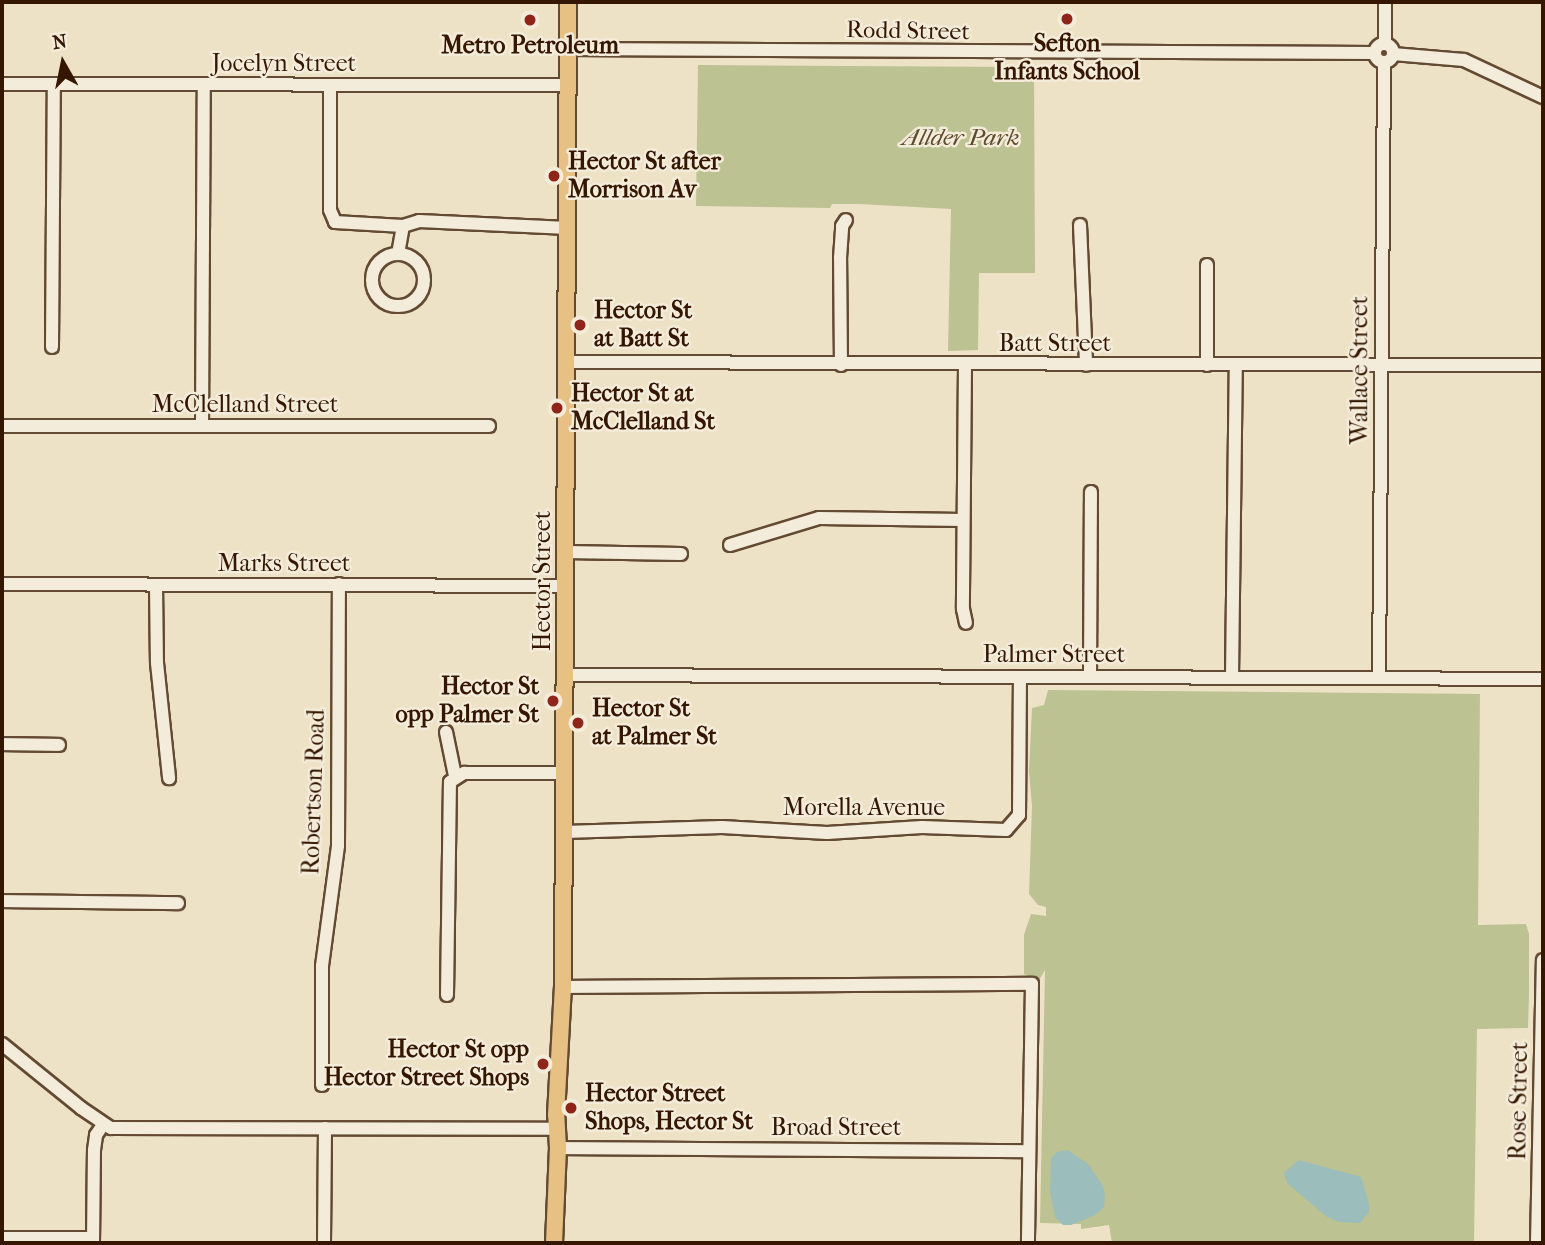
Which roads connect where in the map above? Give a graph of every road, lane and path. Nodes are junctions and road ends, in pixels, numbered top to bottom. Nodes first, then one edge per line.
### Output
1 (568, 2) edge
2 (1385, 2) edge
3 (567, 49) junction
4 (1384, 53) junction
5 (2, 84) edge
6 (54, 84) junction
7 (204, 85) junction
8 (330, 85) junction
9 (567, 85) junction
10 (1543, 101) edge
11 (846, 220) dead end
12 (1080, 225) dead end
13 (403, 226) junction
14 (568, 228) junction
15 (398, 254) junction
16 (1207, 265) dead end
17 (52, 347) dead end
18 (567, 362) junction
19 (841, 365) junction
20 (965, 365) junction
21 (1086, 365) junction
22 (1207, 365) junction
23 (1543, 365) edge
24 (1236, 366) junction
25 (1381, 366) junction
26 (2, 425) edge
27 (202, 426) junction
28 (489, 426) dead end
29 (1091, 492) dead end
30 (963, 520) junction
31 (730, 545) dead end
32 (566, 552) junction
33 (681, 554) dead end
34 (2, 584) edge
35 (339, 584) junction
36 (156, 585) junction
37 (566, 586) junction
38 (966, 623) dead end
39 (565, 675) junction
40 (1090, 676) junction
41 (1020, 677) junction
42 (1232, 677) junction
43 (1379, 678) junction
44 (1543, 679) edge
45 (446, 732) dead end
46 (2, 744) edge
47 (59, 745) dead end
48 (565, 773) junction
49 (455, 776) junction
50 (169, 778) dead end
51 (564, 832) junction
52 (2, 901) edge
53 (178, 903) dead end
54 (1543, 960) edge
55 (563, 988) junction
56 (447, 995) dead end
57 (1543, 1027) edge
58 (2, 1044) edge
59 (322, 1085) dead end
60 (103, 1125) junction
61 (325, 1128) junction
62 (556, 1129) junction
63 (558, 1149) junction
64 (1029, 1151) junction
65 (2, 1238) edge
66 (93, 1241) edge
67 (324, 1243) edge
68 (554, 1243) edge
69 (1028, 1243) edge
70 (1538, 1243) edge

1 - 3 main road, Hector Street
2 - 4 street, Wallace Street
3 - 4 street, Rodd Street
3 - 9 main road, Hector Street
4 - 10 street, Rodd Street
4 - 25 street, Wallace Street
5 - 6 street, Jocelyn Street
6 - 7 street, Jocelyn Street
6 - 17 street
7 - 8 street, Jocelyn Street
7 - 27 street
8 - 9 street, Jocelyn Street
8 - 13 street
9 - 14 main road, Hector Street
11 - 19 street
12 - 21 street
13 - 14 street
13 - 15 street
14 - 18 main road, Hector Street
15 - 15 street
16 - 22 street
18 - 19 street, Batt Street
18 - 32 main road, Hector Street
19 - 20 street, Batt Street
20 - 21 street, Batt Street
20 - 30 street
21 - 22 street, Batt Street
22 - 24 street, Batt Street
23 - 25 street, Batt Street
24 - 25 street, Batt Street
24 - 42 street
25 - 43 street, Wallace Street
26 - 27 street, McClelland Street
27 - 28 street, McClelland Street
29 - 40 street
30 - 31 street
30 - 38 street
32 - 33 street
32 - 37 main road, Hector Street
34 - 36 street, Marks Street
35 - 36 street, Marks Street
35 - 37 street, Marks Street
35 - 59 street, Robertson Road
36 - 50 street
37 - 39 main road, Hector Street
39 - 41 street, Palmer Street
39 - 48 main road, Hector Street
40 - 41 street, Palmer Street
40 - 42 street, Palmer Street
41 - 51 street, Morella Avenue
42 - 43 street, Palmer Street
43 - 44 street, Palmer Street
45 - 49 street
46 - 47 street
48 - 49 street
48 - 51 main road, Hector Street
49 - 56 street
51 - 55 main road, Hector Street
52 - 53 street
54 - 57 street, Rose Street
55 - 62 main road, Hector Street
55 - 64 street
57 - 70 street, Rose Street
58 - 60 street
60 - 61 street
60 - 66 street
61 - 62 street
61 - 67 street
62 - 63 main road, Hector Street
63 - 64 street, Broad Street
63 - 68 main road, Hector Street
64 - 69 street
65 - 66 street

